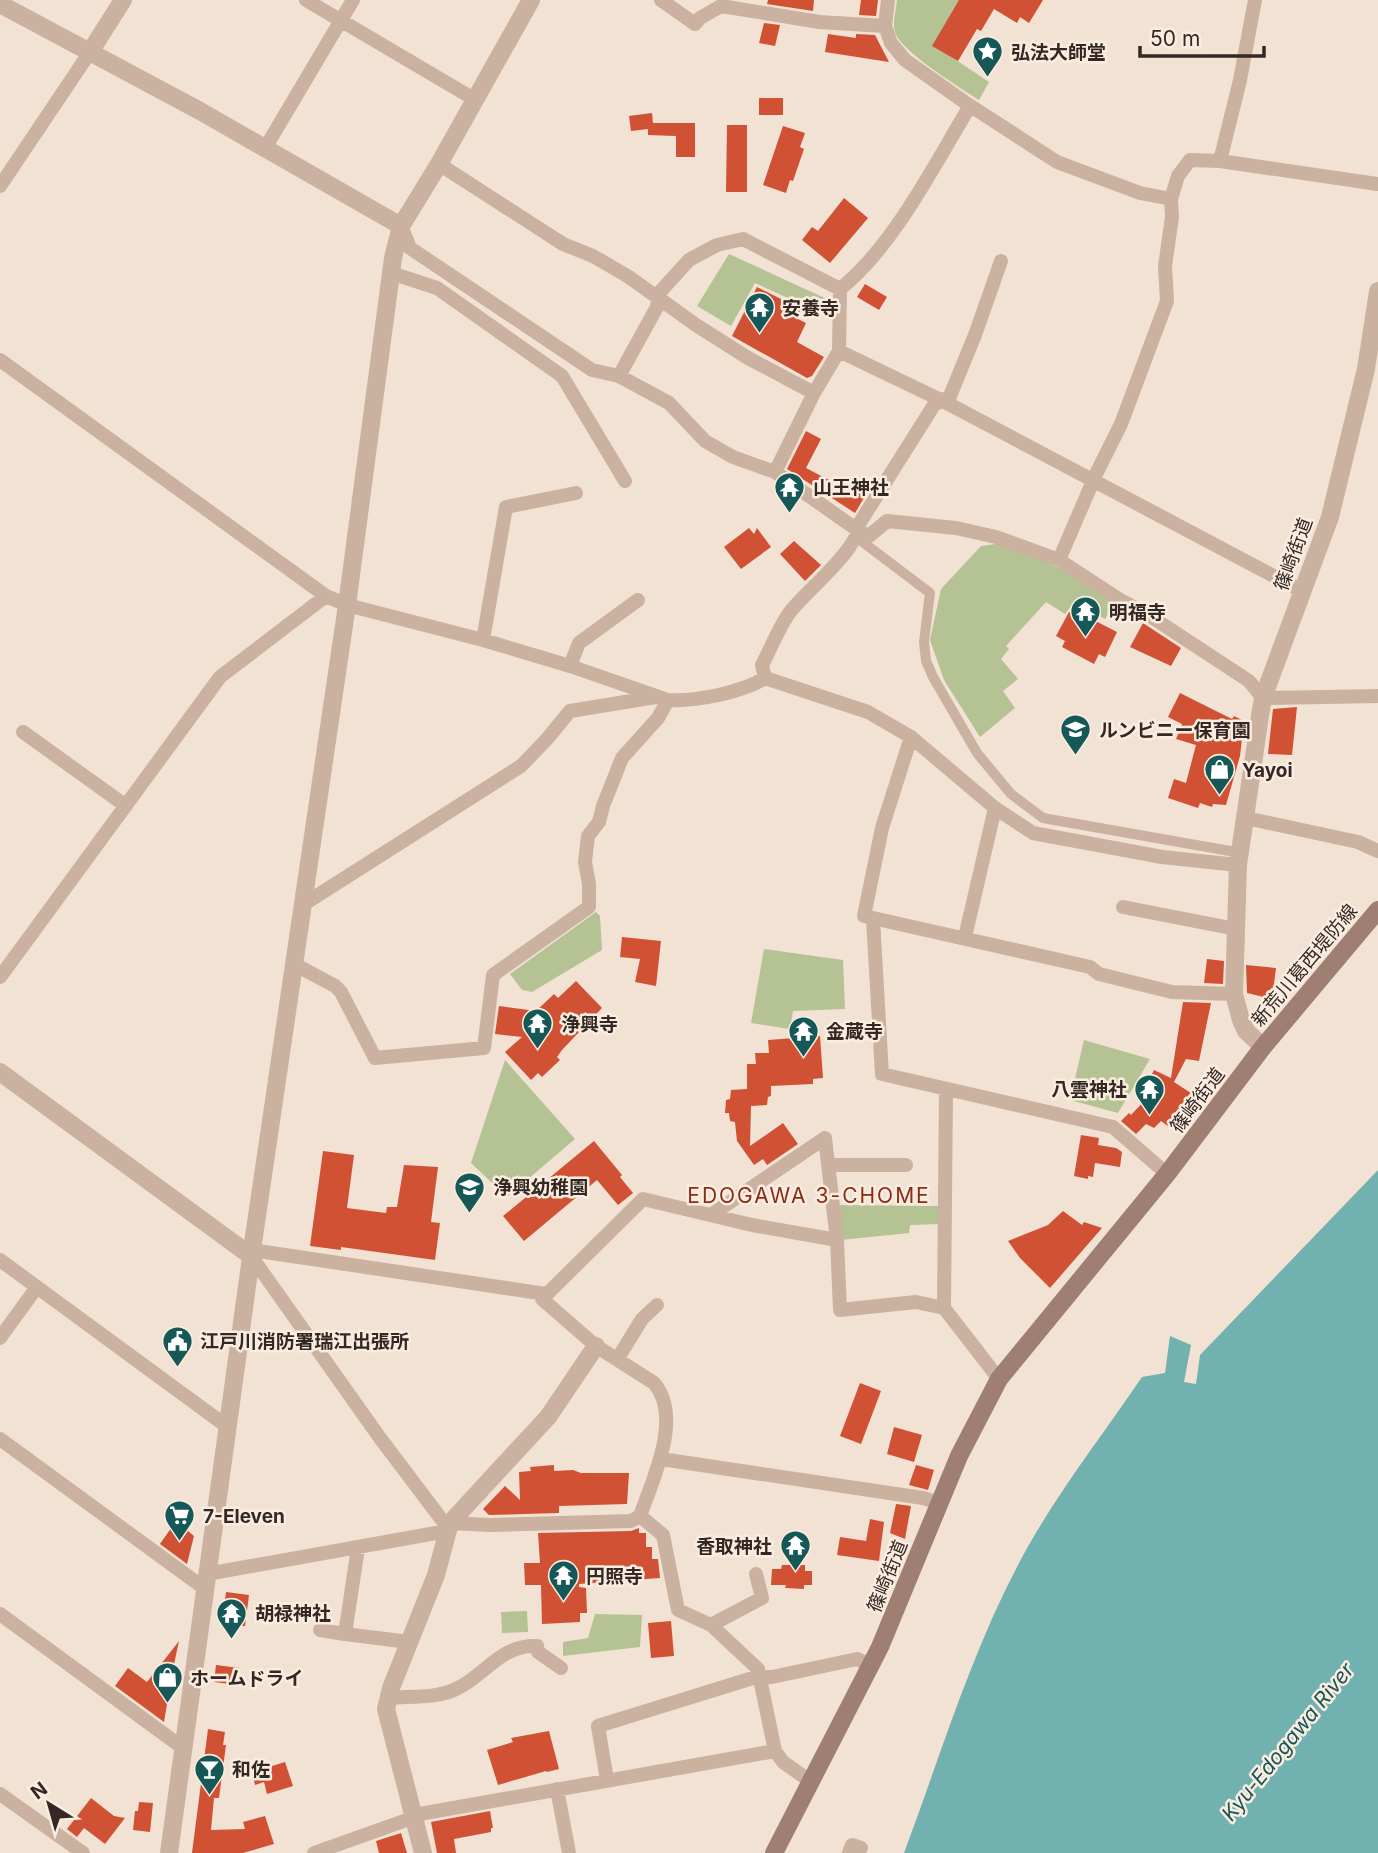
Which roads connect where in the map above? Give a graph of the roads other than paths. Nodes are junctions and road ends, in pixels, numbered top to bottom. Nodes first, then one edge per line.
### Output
1 (122, 0) edge
2 (306, 0) edge
3 (353, 0) edge
4 (531, 0) edge
5 (661, 0) edge
6 (888, 0) edge
7 (1255, 0) edge
8 (0, 4) edge
9 (756, 6) edge
10 (341, 21) junction
11 (885, 26) junction
12 (90, 52) junction
13 (474, 99) junction
14 (970, 106) junction
15 (264, 150) junction
16 (1220, 161) junction
17 (439, 164) junction
18 (1378, 184) edge
19 (0, 186) edge
20 (1171, 198) junction
21 (401, 226) junction
22 (1000, 261) dead end
23 (391, 273) junction
24 (840, 289) junction
25 (1378, 291) edge
26 (658, 299) junction
27 (839, 351) junction
28 (0, 360) edge
29 (1372, 370) edge
30 (619, 376) junction
31 (814, 393) junction
32 (943, 401) junction
33 (775, 472) junction
34 (625, 481) dead end
35 (1092, 481) junction
36 (576, 493) dead end
37 (858, 534) junction
38 (1059, 560) junction
39 (1302, 591) junction
40 (326, 597) junction
41 (638, 600) dead end
42 (348, 605) junction
43 (483, 640) junction
44 (570, 666) junction
45 (765, 678) junction
46 (1378, 696) edge
47 (1263, 698) junction
48 (663, 699) junction
49 (23, 732) dead end
50 (911, 737) junction
51 (126, 806) junction
52 (995, 808) junction
53 (1246, 818) junction
54 (1378, 851) edge
55 (1234, 858) junction
56 (304, 904) junction
57 (1123, 908) dead end
58 (1378, 909) edge
59 (873, 919) junction
60 (1236, 929) junction
61 (965, 937) junction
62 (294, 964) junction
63 (0, 977) edge
64 (1234, 994) junction
65 (1263, 1047) junction
66 (0, 1072) edge
67 (946, 1090) junction
68 (828, 1165) junction
69 (906, 1165) dead end
70 (1167, 1174) junction
71 (711, 1215) junction
72 (837, 1240) junction
73 (252, 1253) junction
74 (0, 1260) edge
75 (37, 1287) junction
76 (546, 1294) junction
77 (657, 1305) dead end
78 (944, 1308) junction
79 (0, 1338) edge
80 (596, 1346) junction
81 (618, 1358) junction
82 (999, 1379) junction
83 (229, 1429) junction
84 (0, 1439) edge
85 (661, 1458) junction
86 (939, 1503) junction
87 (640, 1516) junction
88 (448, 1528) junction
89 (358, 1548) junction
90 (756, 1574) dead end
91 (206, 1581) junction
92 (0, 1614) edge
93 (711, 1625) junction
94 (320, 1630) dead end
95 (345, 1634) junction
96 (409, 1642) junction
97 (871, 1665) junction
98 (561, 1668) dead end
99 (762, 1678) junction
100 (388, 1698) junction
101 (183, 1748) junction
102 (775, 1751) junction
103 (607, 1780) junction
104 (810, 1781) junction
105 (557, 1789) junction
106 (0, 1794) edge
107 (415, 1816) junction
108 (83, 1853) edge
109 (169, 1853) edge
110 (314, 1853) edge
111 (423, 1853) edge
112 (569, 1853) edge
113 (774, 1853) edge

1 - 12 street
2 - 10 street
3 - 10 street
4 - 13 street
5 - 9 street
6 - 11 street
7 - 16 street
8 - 12 street
9 - 11 street
10 - 13 street
10 - 15 street
11 - 14 street
12 - 15 street
12 - 19 street
13 - 17 street
14 - 20 street
14 - 24 street
15 - 21 street
16 - 18 street
16 - 20 street
17 - 21 street
17 - 26 street
20 - 35 street
21 - 23 street
21 - 30 street
22 - 32 street
23 - 34 street
23 - 42 street
24 - 26 street
24 - 27 street
25 - 29 street, 篠崎街道
26 - 30 street
26 - 31 street
27 - 31 street
27 - 32 street
28 - 40 street
29 - 39 street, 篠崎街道
30 - 33 street
31 - 33 street
32 - 35 street
32 - 37 street
33 - 37 street
35 - 38 street
35 - 39 street
36 - 43 street
37 - 38 street
37 - 45 street
37 - 55 street
38 - 47 street
39 - 47 street, 篠崎街道
40 - 42 street
40 - 51 street
41 - 44 street
42 - 43 street
42 - 56 street
43 - 44 street
44 - 48 street
45 - 48 street
45 - 50 street
46 - 47 street
47 - 53 street, 篠崎街道
48 - 56 street
48 - 62 street
49 - 51 street
50 - 52 street
50 - 59 street
51 - 63 street
52 - 55 street
52 - 61 street
53 - 54 street
53 - 55 street, 篠崎街道
55 - 60 street, 篠崎街道
56 - 62 street
57 - 60 street
58 - 65 main road, 新荒川葛西堤防線
59 - 61 street
59 - 67 street
60 - 64 street, 篠崎街道
61 - 64 street
62 - 73 street
64 - 65 street, 篠崎街道
65 - 70 main road, 篠崎街道
66 - 73 street
67 - 70 street
67 - 78 street
68 - 69 street
68 - 71 street
68 - 72 street
70 - 82 main road, 篠崎街道
71 - 72 street
71 - 76 street
72 - 78 street
73 - 76 street
73 - 83 street
73 - 88 street
74 - 75 street
75 - 79 street
75 - 83 street
76 - 80 street
77 - 81 street
78 - 82 street
80 - 81 street
80 - 88 street
81 - 85 street
82 - 86 main road, 篠崎街道
83 - 91 street
84 - 91 street
85 - 86 street
85 - 87 street
86 - 97 main road, 篠崎街道
87 - 88 street
87 - 93 street
88 - 89 street
88 - 96 street
89 - 91 street
89 - 95 street
90 - 93 street
91 - 101 street
92 - 101 street
93 - 99 street
94 - 95 street
95 - 96 street
96 - 100 street
97 - 99 street
97 - 104 main road, 篠崎街道
98 - 100 street
99 - 102 street
99 - 103 street
100 - 107 street
101 - 109 street
102 - 103 street
102 - 104 street
103 - 105 street
104 - 113 main road, 篠崎街道
105 - 107 street
105 - 112 street
106 - 108 street
107 - 110 street
107 - 111 street

